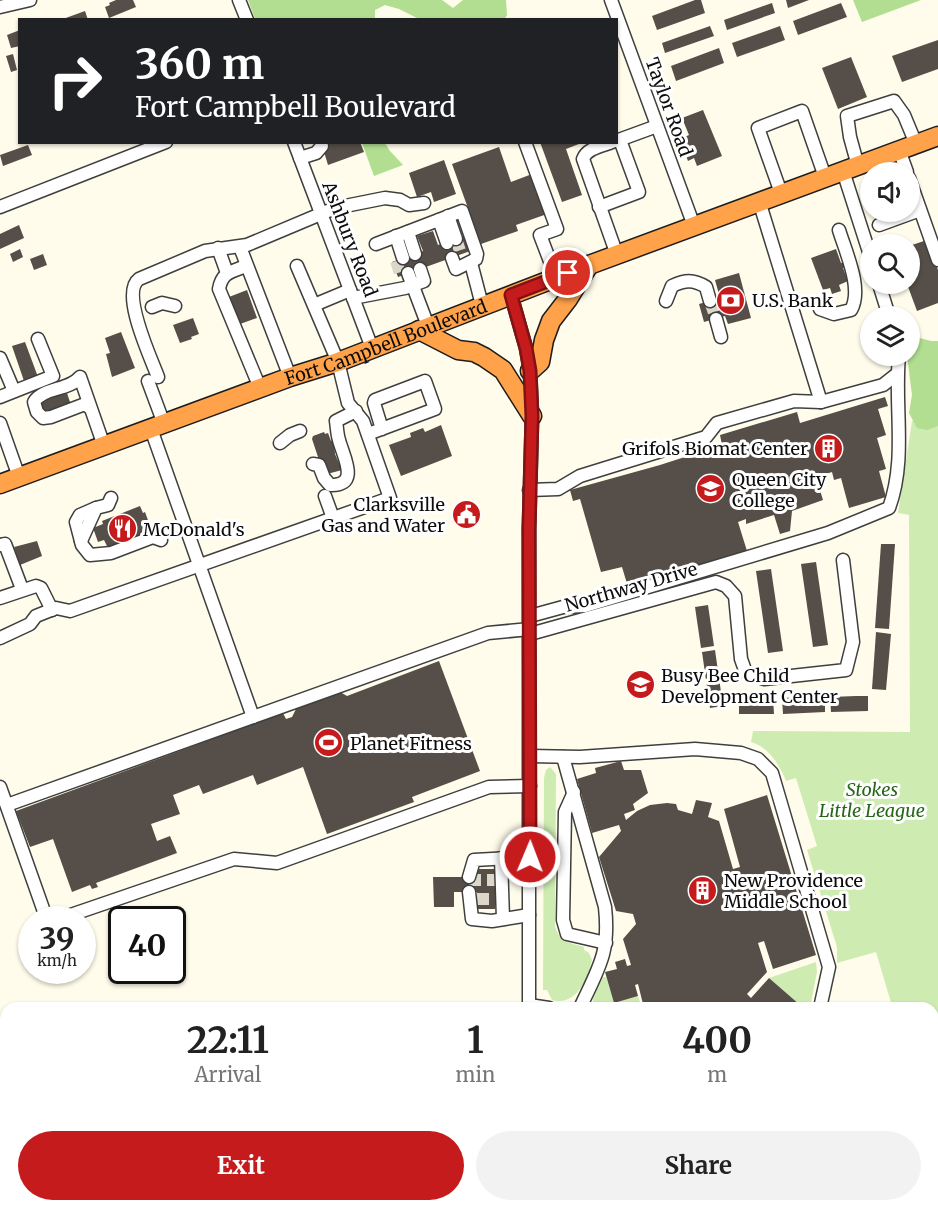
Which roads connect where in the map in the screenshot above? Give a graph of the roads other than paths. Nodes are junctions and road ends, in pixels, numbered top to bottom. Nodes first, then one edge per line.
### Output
1 (30, 0) edge
2 (239, 0) edge
3 (611, 0) edge
4 (0, 7) edge
5 (246, 18) edge
6 (618, 18) edge
7 (618, 19) edge
8 (657, 126) junction
9 (938, 136) edge
10 (618, 140) edge
11 (161, 144) edge
12 (295, 144) edge
13 (526, 144) edge
14 (608, 144) edge
15 (617, 144) edge
16 (908, 147) junction
17 (320, 150) edge
18 (300, 158) junction
19 (907, 162) edge
20 (851, 168) junction
21 (825, 177) junction
22 (400, 189) dead end
23 (781, 194) junction
24 (385, 198) junction
25 (759, 201) junction
26 (424, 203) dead end
27 (0, 207) edge
28 (599, 207) junction
29 (921, 210) joint
30 (321, 214) junction
31 (448, 216) junction
32 (879, 225) dead end
33 (694, 226) junction
34 (839, 230) dead end
35 (408, 232) junction
36 (865, 234) edge
37 (240, 247) junction
38 (218, 248) junction
39 (415, 254) dead end
40 (617, 255) junction
41 (399, 260) tunnel mouth
42 (938, 260) edge
43 (589, 265) junction
44 (246, 266) junction
45 (297, 266) dead end
46 (420, 269) dead end
47 (227, 273) junction
48 (556, 278) junction
49 (407, 281) junction
50 (351, 294) junction
51 (511, 295) junction
52 (666, 301) dead end
53 (710, 301) tunnel mouth
54 (314, 305) junction
55 (482, 305) junction
56 (175, 306) dead end
57 (152, 307) dead end
58 (820, 309) dead end
59 (716, 319) tunnel mouth
60 (423, 328) junction
61 (721, 337) dead end
62 (38, 339) dead end
63 (372, 348) junction
64 (0, 358) edge
65 (338, 362) junction
66 (898, 366) edge
67 (530, 371) junction
68 (897, 374) junction
69 (290, 377) junction
70 (260, 388) junction
71 (14, 391) junction
72 (0, 397) edge
73 (821, 402) junction
74 (91, 409) junction
75 (356, 411) junction
76 (532, 416) junction
77 (0, 423) edge
78 (157, 427) junction
79 (382, 429) junction
80 (300, 431) dead end
81 (368, 434) junction
82 (280, 443) dead end
83 (104, 446) junction
84 (313, 464) dead end
85 (19, 477) junction
86 (0, 484) edge
87 (529, 490) junction
88 (325, 496) dead end
89 (111, 498) dead end
90 (333, 518) junction
91 (161, 540) dead end
92 (3, 544) edge
93 (843, 560) dead end
94 (199, 565) junction
95 (22, 589) junction
96 (0, 598) edge
97 (52, 610) junction
98 (530, 626) junction
99 (0, 638) edge
100 (253, 717) junction
101 (530, 756) junction
102 (563, 757) junction
103 (530, 786) junction
104 (0, 787) edge
105 (574, 792) junction
106 (7, 805) junction
107 (530, 857) junction
108 (501, 858) junction
109 (469, 877) dead end
110 (472, 897) dead end
111 (43, 906) edge
112 (96, 906) edge
113 (529, 915) junction
114 (503, 918) junction
115 (606, 943) junction
116 (529, 1002) edge
117 (583, 1002) edge
118 (821, 1002) edge

1 - 4 street
2 - 5 street
3 - 6 street, Taylor Road
7 - 8 street, Taylor Road
8 - 10 street
8 - 33 street, Taylor Road
9 - 16 highway, Fort Campbell Boulevard
11 - 27 street
12 - 18 street, Ashbury Road
13 - 48 street
14 - 28 street
15 - 28 street
16 - 19 street
16 - 20 highway, Fort Campbell Boulevard
16 - 20 street
17 - 18 street
18 - 30 street, Ashbury Road
20 - 21 highway, Fort Campbell Boulevard
20 - 36 street
21 - 23 highway, Fort Campbell Boulevard
21 - 23 street
22 - 24 street
23 - 25 highway, Fort Campbell Boulevard
24 - 26 street
24 - 30 street
25 - 33 highway, Fort Campbell Boulevard
25 - 73 street
28 - 40 street
29 - 32 street
29 - 42 street
30 - 37 street
30 - 50 street, Ashbury Road
31 - 31 street
31 - 35 street
31 - 55 street
33 - 40 highway, Fort Campbell Boulevard
34 - 58 street
35 - 39 street
35 - 41 street
37 - 38 street
37 - 44 street
38 - 47 street
38 - 78 street
40 - 43 highway, Fort Campbell Boulevard
43 - 48 highway, Fort Campbell Boulevard
43 - 67 highway
44 - 47 street
44 - 69 street
45 - 54 street
46 - 49 street
47 - 70 street
48 - 51 highway, Fort Campbell Boulevard
49 - 50 street
49 - 60 street
50 - 54 street
50 - 63 street, Ashbury Road
51 - 55 highway, Fort Campbell Boulevard
51 - 67 street
52 - 53 street
54 - 65 street
55 - 60 highway, Fort Campbell Boulevard
56 - 57 street
59 - 61 street
60 - 63 highway, Fort Campbell Boulevard
60 - 76 highway
62 - 71 street
63 - 65 highway, Fort Campbell Boulevard
64 - 71 street
65 - 69 highway, Fort Campbell Boulevard
65 - 75 street
66 - 68 street
67 - 76 street
68 - 73 street
68 - 98 street
69 - 70 highway, Fort Campbell Boulevard
70 - 78 highway, Fort Campbell Boulevard
71 - 72 street
73 - 87 street
74 - 74 street
74 - 83 street
75 - 81 street
75 - 84 street
76 - 87 street
77 - 85 street
78 - 83 highway, Fort Campbell Boulevard
78 - 94 street
79 - 79 street
79 - 81 street
80 - 82 street
81 - 90 street
83 - 85 highway, Fort Campbell Boulevard
85 - 86 highway, Fort Campbell Boulevard
87 - 98 street
88 - 90 street
89 - 91 street
90 - 94 street
92 - 95 street
93 - 98 street, Northway Drive
94 - 97 street
94 - 100 street
95 - 96 street
95 - 97 street
97 - 99 street
98 - 100 street
98 - 101 street
100 - 106 street
101 - 102 street
101 - 103 street
102 - 105 street
102 - 118 street
103 - 107 street
103 - 112 street
104 - 106 street
105 - 115 street
105 - 115 street
106 - 111 street
107 - 108 street
107 - 113 street
108 - 109 street
108 - 114 street
110 - 114 street
113 - 114 street
113 - 116 street
115 - 117 street

